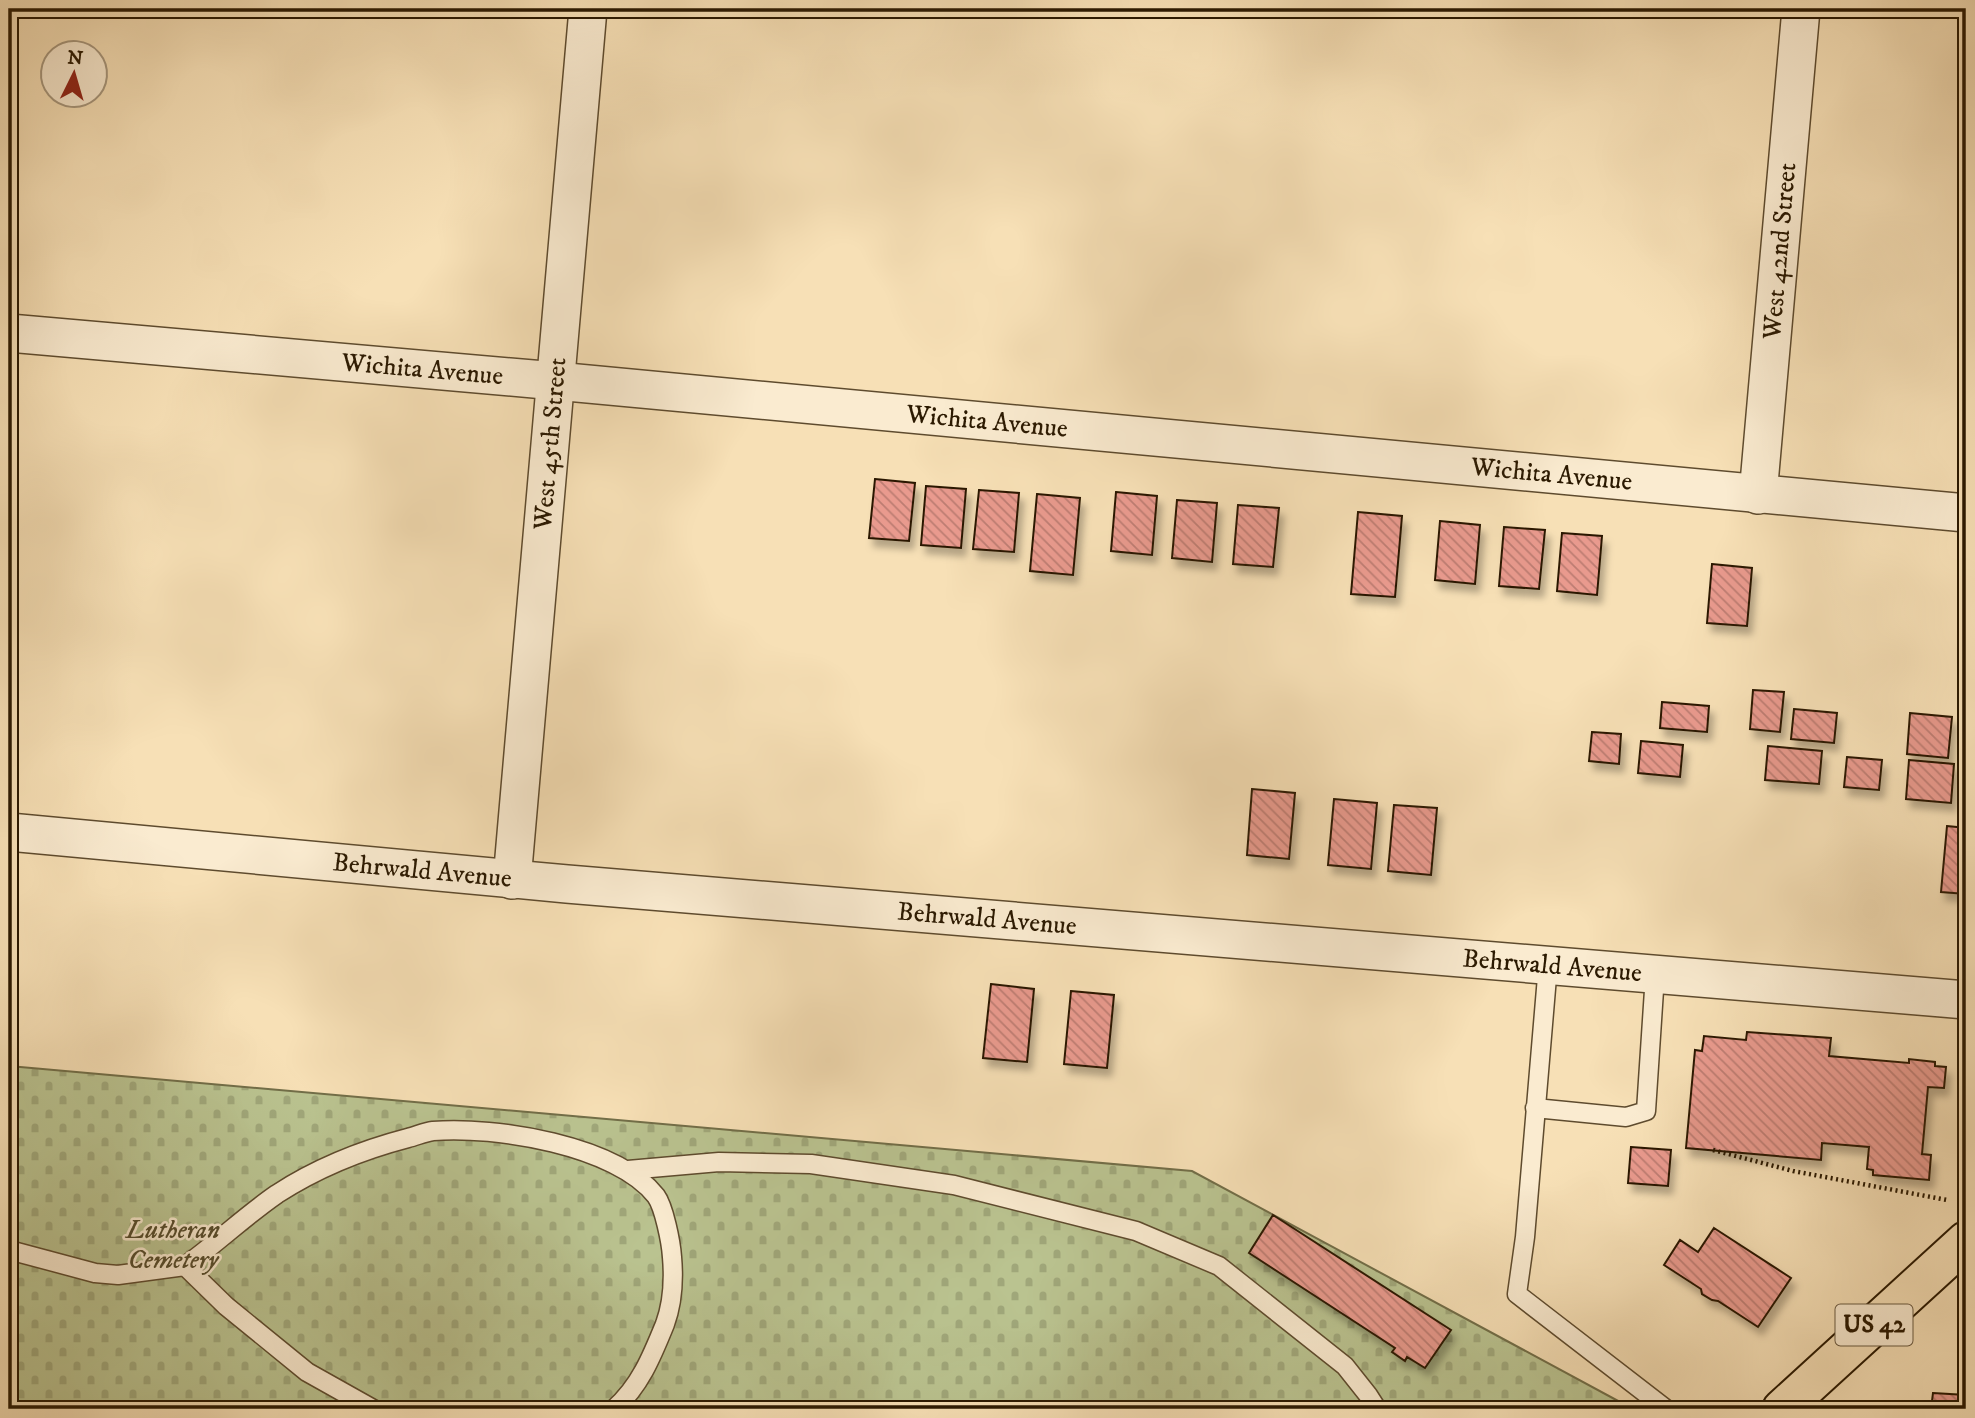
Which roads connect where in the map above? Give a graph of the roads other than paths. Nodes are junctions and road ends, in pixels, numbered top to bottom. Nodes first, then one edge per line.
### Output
1 (588, 9) edge
2 (1801, 9) edge
3 (9, 333) edge
4 (556, 381) junction
5 (1758, 495) junction
6 (1966, 513) edge
7 (9, 832) edge
8 (512, 880) junction
9 (1548, 965) junction
10 (1655, 975) junction
11 (1966, 1000) edge
12 (1535, 1108) junction
13 (628, 1170) junction
14 (1966, 1241) edge
15 (9, 1250) edge
16 (185, 1266) junction
17 (373, 1409) edge
18 (614, 1409) edge
19 (1377, 1409) edge
20 (1666, 1409) edge
21 (1782, 1409) edge

1 - 4 street, West 45th Street
2 - 5 street, West 42nd Street
3 - 4 street, Wichita Avenue
4 - 5 street, Wichita Avenue
4 - 8 street, West 45th Street
5 - 6 street, Wichita Avenue
7 - 8 street, Behrwald Avenue
8 - 9 street, Behrwald Avenue
9 - 10 street, Behrwald Avenue
9 - 12 lane
10 - 11 street, Behrwald Avenue
10 - 12 lane
12 - 20 lane
13 - 16 lane
13 - 18 lane
13 - 19 lane
14 - 21 main road, US 42
15 - 16 lane
16 - 17 lane

